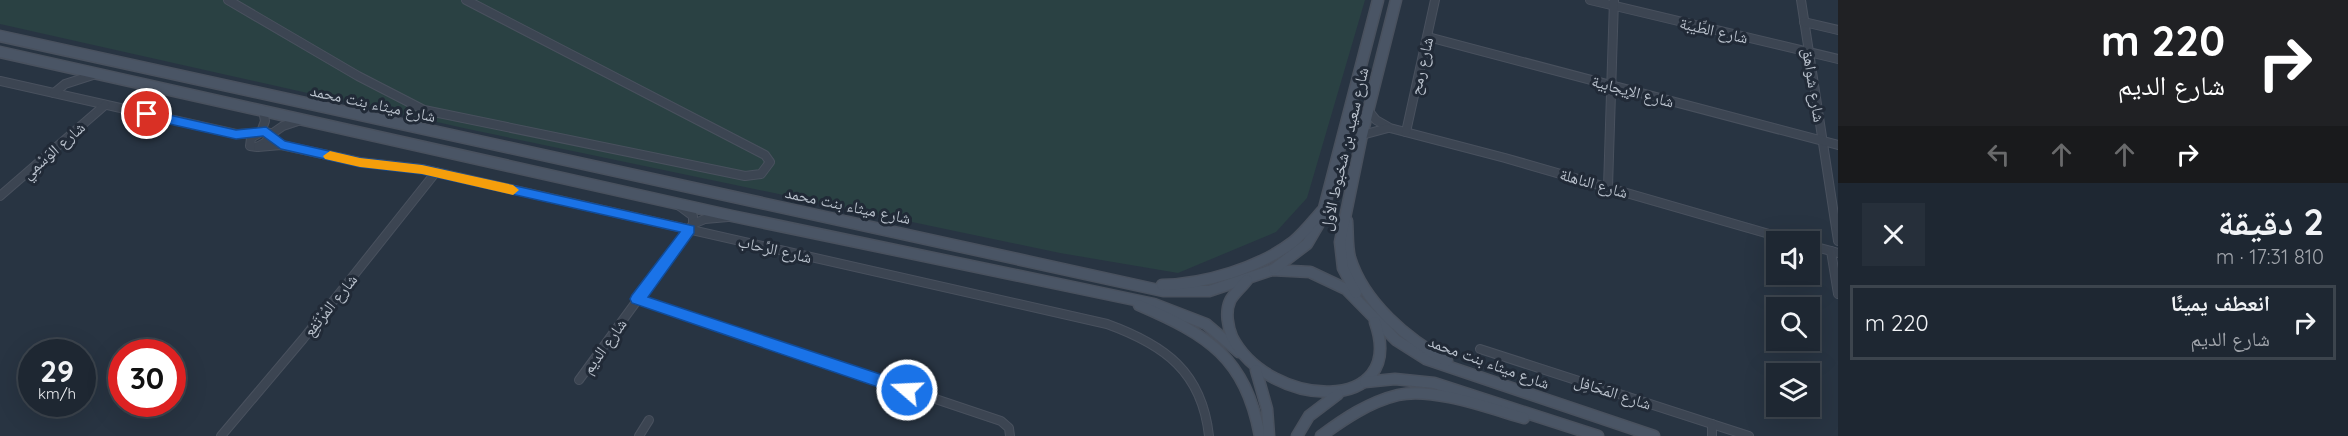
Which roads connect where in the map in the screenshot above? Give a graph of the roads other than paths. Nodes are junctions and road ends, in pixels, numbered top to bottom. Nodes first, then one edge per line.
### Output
1 (228, 0) edge
2 (466, 0) edge
3 (1378, 0) edge
4 (1396, 0) edge
5 (1435, 0) edge
6 (1590, 0) edge
7 (1801, 0) edge
8 (1614, 3) edge
9 (1804, 22) junction
10 (1838, 30) edge
11 (0, 36) edge
12 (1428, 37) junction
13 (0, 52) edge
14 (1808, 52) junction
15 (13, 55) junction
16 (1838, 59) edge
17 (134, 65) junction
18 (68, 67) junction
19 (97, 73) junction
20 (0, 81) edge
21 (135, 82) junction
22 (66, 84) junction
23 (1611, 86) junction
24 (54, 93) junction
25 (261, 95) junction
26 (105, 105) junction
27 (263, 110) junction
28 (1368, 110) junction
29 (305, 118) junction
30 (1390, 128) junction
31 (259, 132) junction
32 (1406, 132) junction
33 (236, 134) junction
34 (270, 135) junction
35 (1362, 135) junction
36 (1823, 141) junction
37 (248, 145) junction
38 (281, 145) junction
39 (1838, 145) edge
40 (258, 147) junction
41 (436, 172) junction
42 (1608, 187) junction
43 (1835, 192) edge
44 (0, 196) edge
45 (676, 203) junction
46 (1323, 209) junction
47 (732, 216) junction
48 (1346, 216) junction
49 (691, 227) junction
50 (1766, 233) edge
51 (1838, 241) edge
52 (1834, 252) edge
53 (1272, 270) junction
54 (1252, 276) junction
55 (1122, 282) junction
56 (1838, 294) edge
57 (1117, 296) junction
58 (638, 299) junction
59 (1360, 301) junction
60 (1372, 316) junction
61 (1480, 349) dead end
62 (1239, 352) junction
63 (1256, 370) junction
64 (579, 380) dead end
65 (1365, 382) junction
66 (1338, 394) junction
67 (1530, 395) junction
68 (1546, 418) junction
69 (649, 420) dead end
70 (1712, 424) junction
71 (221, 436) edge
72 (639, 436) edge
73 (1010, 436) edge
74 (1209, 436) edge
75 (1260, 436) edge
76 (1269, 436) edge
77 (1297, 436) edge
78 (1321, 436) edge
79 (1598, 436) edge
80 (1654, 436) edge
81 (1712, 436) edge
82 (1749, 436) edge

1 - 2 street
3 - 46 main road, شارع سعيد بن شخبوط الأول
4 - 28 main road, شارع سعيد بن شخبوط الأول
5 - 12 street, شارع رمح
6 - 8 street, شارع الطِّيبَة
7 - 9 street, شارع شواهق
8 - 14 street, شارع الطِّيبَة
8 - 23 street
9 - 10 street
9 - 14 street, شارع شواهق
11 - 17 main road, شارع ميثاء بنت محمد
12 - 23 street, شارع الإيجابية
12 - 32 street, شارع رمح
13 - 15 main road, شارع ميثاء بنت محمد
14 - 16 street, شارع الطِّيبَة
14 - 36 street, شارع شواهق
15 - 17 main road
15 - 18 main road, شارع ميثاء بنت محمد
17 - 25 main road, شارع ميثاء بنت محمد
18 - 19 main road, شارع ميثاء بنت محمد
18 - 22 street
19 - 21 main road, شارع ميثاء بنت محمد
19 - 22 street
20 - 24 street
21 - 25 main road
21 - 27 main road, شارع ميثاء بنت محمد
22 - 24 street
23 - 36 street, شارع الإيجابية
23 - 42 street
24 - 26 street
25 - 55 main road, شارع ميثاء بنت محمد
26 - 33 street
26 - 44 street, شارع الوَسْمِي
27 - 29 main road, شارع ميثاء بنت محمد
27 - 31 street
28 - 30 street, شارع الناهلة
28 - 35 main road, شارع سعيد بن شخبوط الأول
29 - 34 street
29 - 45 main road, شارع ميثاء بنت محمد
30 - 32 street, شارع الناهلة
30 - 35 street, شارع الناهلة
31 - 33 street
31 - 34 street
31 - 37 street
32 - 42 street, شارع الناهلة
33 - 37 street
34 - 38 street, شارع الرِّحاب
34 - 40 street
35 - 48 main road, شارع سعيد بن شخبوط الأول
36 - 39 street, شارع الإيجابية
36 - 43 street, شارع شواهق
37 - 40 street, شارع الرِّحاب
38 - 40 street, شارع الرِّحاب
38 - 41 street, شارع الرِّحاب
41 - 49 street, شارع الرِّحاب
41 - 71 street, شارع المُرْتَفِع
42 - 50 street, شارع الناهلة
43 - 51 street, شارع شواهق
45 - 47 main road, شارع ميثاء بنت محمد
45 - 49 street
46 - 53 main road, شارع سعيد بن شخبوط الأول
46 - 55 main road
47 - 49 street
47 - 57 main road, شارع ميثاء بنت محمد
48 - 59 main road, شارع سعيد بن شخبوط الأول
48 - 67 main road
49 - 58 street, شارع الديم
49 - 74 street, شارع الرِّحاب
52 - 56 street
53 - 54 main road, شارع ميثاء بنت محمد
53 - 59 main road, شارع ميثاء بنت محمد
54 - 55 main road, شارع ميثاء بنت محمد
54 - 62 main road
57 - 62 main road, شارع ميثاء بنت محمد
57 - 75 main road
58 - 64 street, شارع الديم
58 - 73 street
59 - 60 main road, شارع ميثاء بنت محمد
60 - 65 main road
60 - 67 main road, شارع ميثاء بنت محمد
61 - 70 street, شارع المَحَافِل
62 - 63 main road
63 - 66 main road
63 - 76 main road
65 - 66 main road
65 - 68 main road, شارع ميثاء بنت محمد
66 - 77 main road
67 - 80 main road, شارع ميثاء بنت محمد
68 - 78 main road
68 - 79 main road, شارع ميثاء بنت محمد
69 - 72 street
70 - 81 street
70 - 82 street, شارع المَحَافِل

